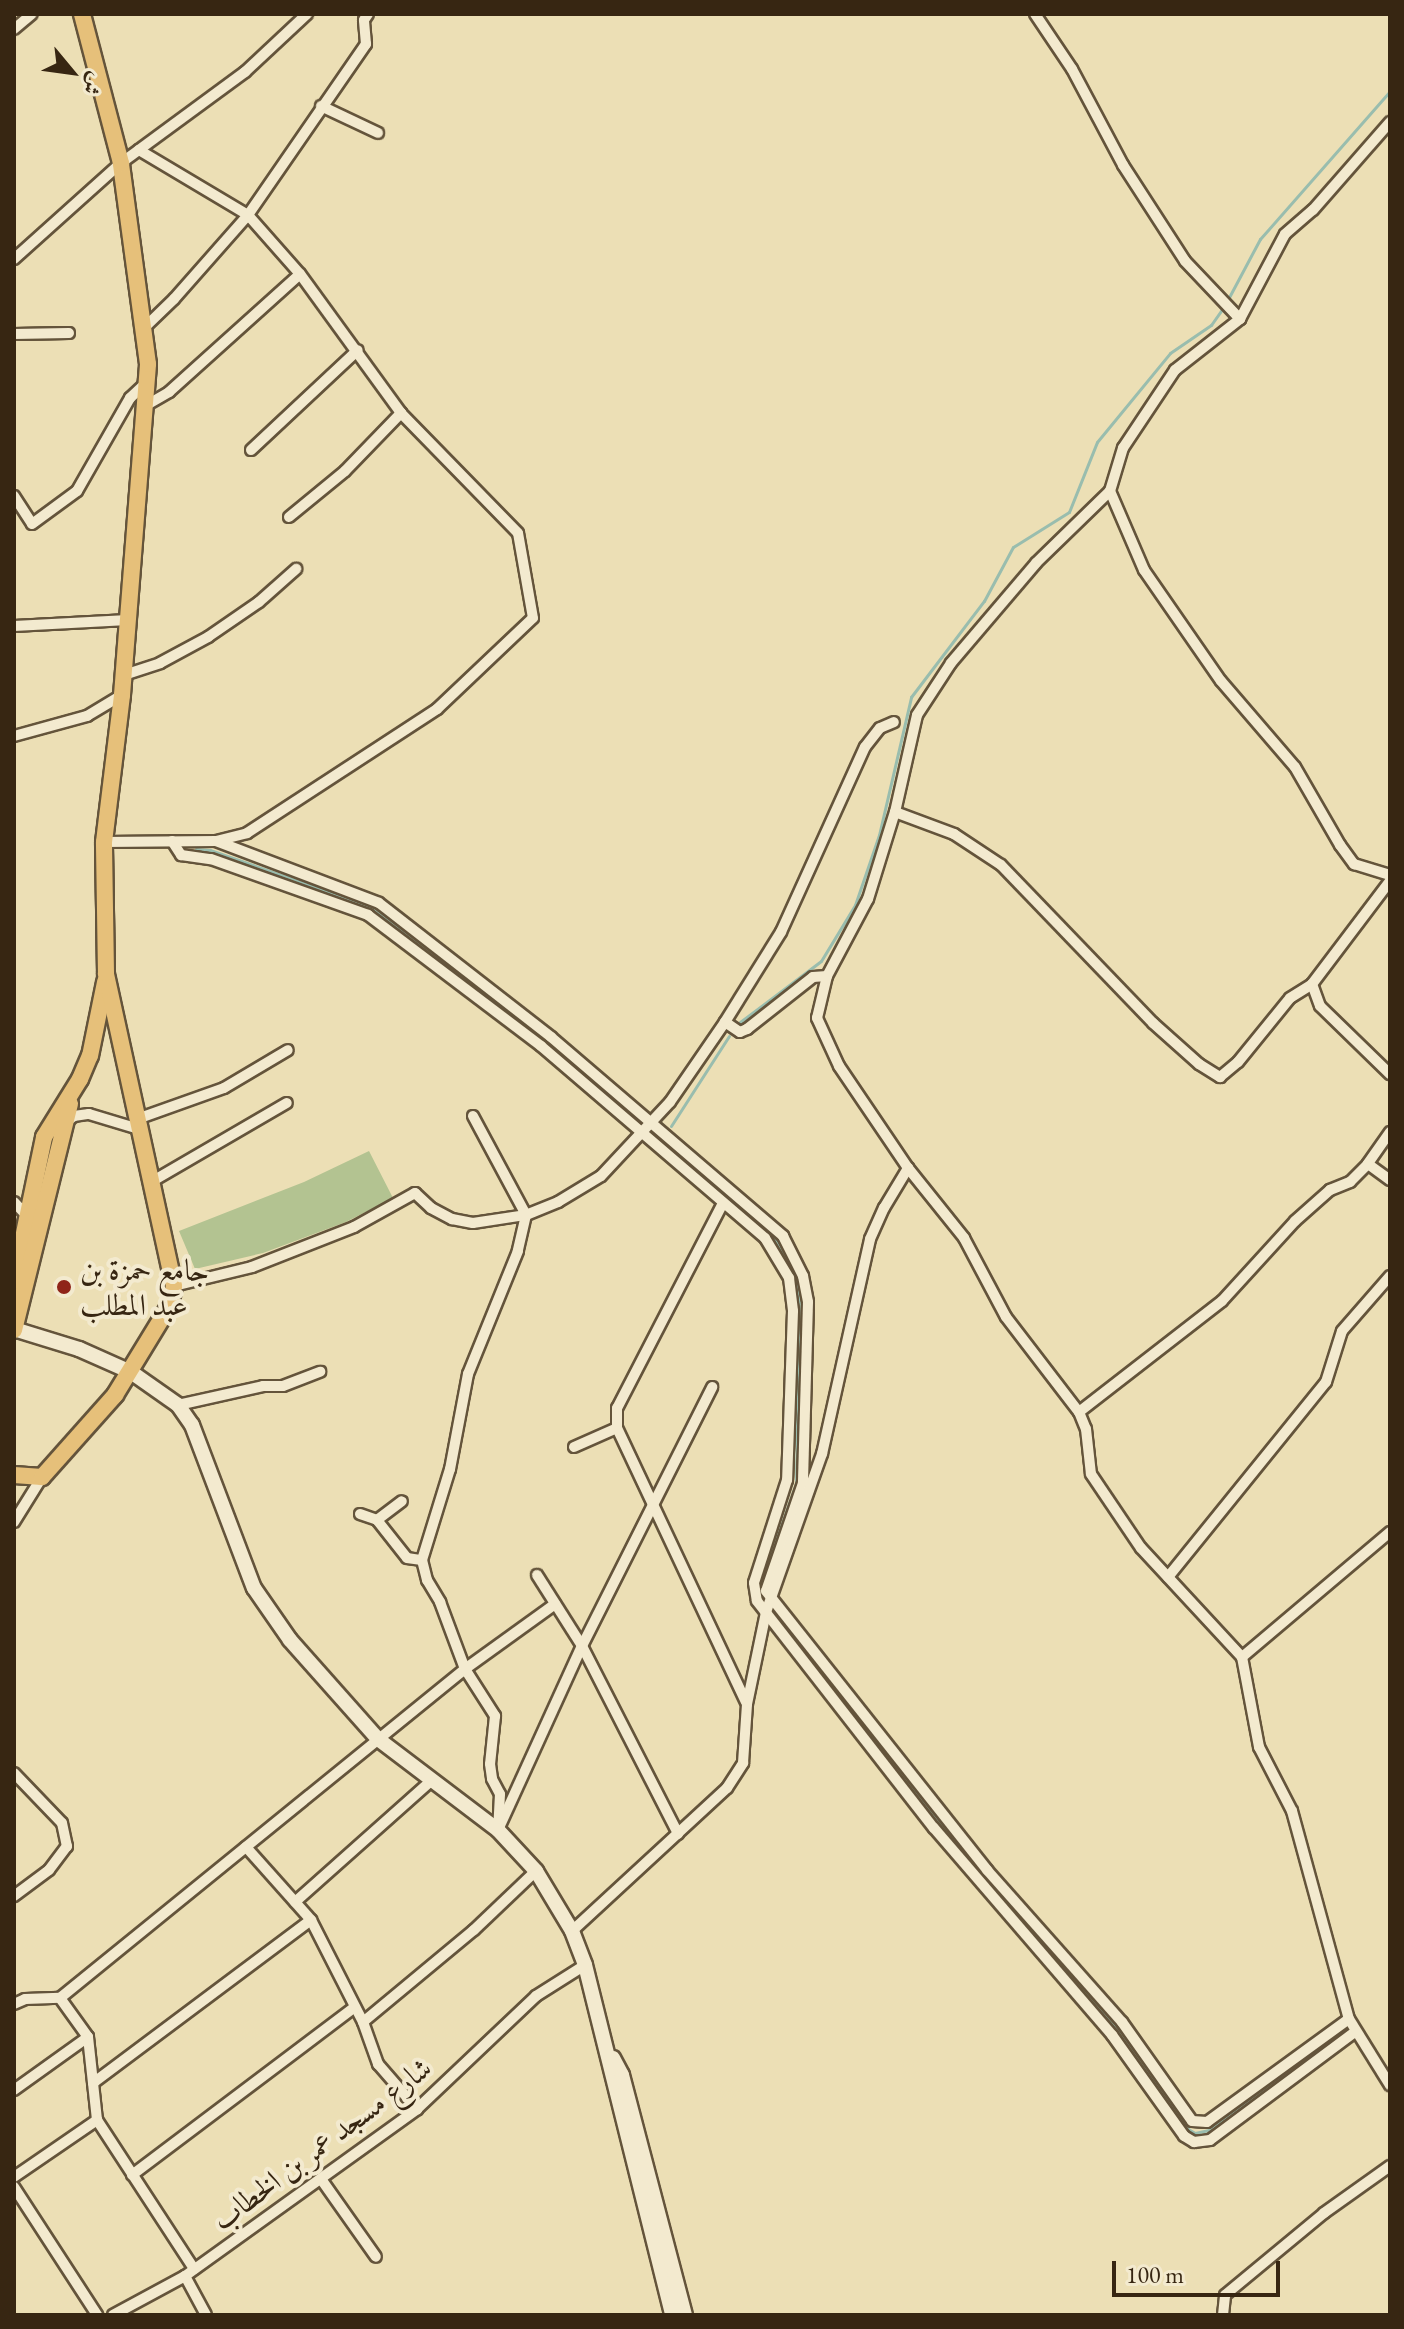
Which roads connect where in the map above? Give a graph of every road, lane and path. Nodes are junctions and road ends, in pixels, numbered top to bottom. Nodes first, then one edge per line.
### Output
1 (32, 14) edge
2 (82, 14) edge
3 (307, 14) edge
4 (368, 14) edge
5 (1035, 14) edge
6 (14, 29) edge
7 (321, 106) junction
8 (1390, 122) edge
9 (378, 133) dead end
10 (139, 150) junction
11 (121, 163) junction
12 (248, 215) junction
13 (14, 259) edge
14 (300, 274) junction
15 (1240, 319) junction
16 (143, 329) junction
17 (69, 333) dead end
18 (14, 334) edge
19 (358, 350) junction
20 (146, 383) junction
21 (145, 406) junction
22 (401, 413) junction
23 (251, 450) dead end
24 (1110, 491) junction
25 (14, 496) edge
26 (289, 517) dead end
27 (296, 569) dead end
28 (128, 620) junction
29 (14, 626) edge
30 (124, 675) junction
31 (122, 695) junction
32 (894, 722) dead end
33 (14, 736) edge
34 (895, 812) junction
35 (172, 841) junction
36 (216, 841) junction
37 (104, 842) junction
38 (1390, 878) edge
39 (106, 973) junction
40 (827, 976) junction
41 (1312, 984) junction
42 (725, 1022) junction
43 (288, 1050) dead end
44 (1390, 1074) edge
45 (75, 1087) junction
46 (287, 1103) dead end
47 (473, 1116) dead end
48 (65, 1123) junction
49 (138, 1124) junction
50 (650, 1124) junction
51 (1390, 1132) edge
52 (641, 1134) junction
53 (1368, 1164) junction
54 (908, 1168) junction
55 (1390, 1180) edge
56 (151, 1182) junction
57 (14, 1202) edge
58 (723, 1203) junction
59 (526, 1215) junction
60 (27, 1216) junction
61 (1390, 1276) edge
62 (14, 1281) edge
63 (174, 1286) junction
64 (14, 1329) edge
65 (131, 1372) junction
66 (320, 1372) dead end
67 (712, 1387) dead end
68 (178, 1405) junction
69 (1079, 1412) junction
70 (617, 1428) junction
71 (574, 1447) dead end
72 (14, 1475) edge
73 (42, 1477) junction
74 (402, 1501) dead end
75 (652, 1508) junction
76 (360, 1514) dead end
77 (377, 1520) junction
78 (14, 1522) edge
79 (1390, 1532) edge
80 (422, 1560) junction
81 (537, 1575) dead end
82 (1168, 1577) junction
83 (771, 1597) junction
84 (555, 1604) junction
85 (766, 1612) junction
86 (582, 1646) junction
87 (1242, 1657) junction
88 (465, 1669) junction
89 (747, 1704) junction
90 (378, 1739) junction
91 (14, 1773) edge
92 (431, 1781) junction
93 (498, 1830) junction
94 (678, 1834) junction
95 (246, 1847) junction
96 (987, 1870) junction
97 (536, 1871) junction
98 (976, 1879) junction
99 (14, 1896) edge
100 (295, 1902) junction
101 (311, 1920) junction
102 (572, 1931) junction
103 (585, 1965) junction
104 (60, 1998) junction
105 (14, 2004) edge
106 (355, 2007) junction
107 (1349, 2019) junction
108 (363, 2022) junction
109 (1355, 2032) junction
110 (88, 2037) junction
111 (609, 2050) junction
112 (93, 2083) junction
113 (1390, 2085) edge
114 (14, 2090) edge
115 (417, 2109) junction
116 (97, 2120) junction
117 (1390, 2166) edge
118 (132, 2175) junction
119 (14, 2177) edge
120 (321, 2179) junction
121 (14, 2187) edge
122 (376, 2257) dead end
123 (190, 2272) junction
124 (97, 2315) edge
125 (113, 2315) edge
126 (206, 2315) edge
127 (672, 2315) edge
128 (685, 2315) edge
129 (1223, 2315) edge

1 - 6 street
2 - 11 main road
3 - 10 street
4 - 7 street
5 - 15 street
7 - 9 street
7 - 12 street
8 - 15 street
10 - 11 street
10 - 12 street
11 - 13 street
11 - 16 main road
12 - 14 street
12 - 16 street
14 - 19 street
14 - 21 street
15 - 24 street
16 - 20 main road
17 - 18 street
19 - 22 street
19 - 23 street
20 - 21 main road
20 - 25 street
21 - 28 main road
22 - 26 street
22 - 36 street
24 - 34 street
24 - 38 street
27 - 30 street
28 - 29 street
28 - 30 main road
30 - 31 main road
31 - 33 street
31 - 37 main road
32 - 42 street
34 - 40 street
34 - 41 street
35 - 36 street
35 - 37 street
35 - 52 street
36 - 50 street
37 - 39 main road
38 - 41 street
39 - 45 main road
39 - 49 main road
40 - 42 street
40 - 54 street
41 - 44 street
42 - 50 street
43 - 49 street
45 - 48 main road
45 - 60 main road
46 - 56 street
47 - 59 street
48 - 49 street
48 - 64 main road
49 - 56 main road
50 - 52 street
50 - 83 street
51 - 53 street
52 - 58 street
52 - 59 street
53 - 55 street
53 - 69 street
54 - 69 street
54 - 83 street
56 - 63 main road
57 - 60 street
58 - 70 street
58 - 85 street
59 - 63 street
59 - 80 street
60 - 62 main road
61 - 82 street
63 - 65 main road
64 - 65 main road
65 - 68 main road
65 - 73 main road
66 - 68 street
67 - 75 street
68 - 90 main road
69 - 82 street
70 - 71 street
70 - 75 street
72 - 73 main road
73 - 78 street
74 - 77 street
75 - 86 street
75 - 89 street
76 - 77 street
77 - 80 street
79 - 87 street
80 - 88 street
81 - 84 street
82 - 87 street
83 - 85 street
83 - 96 street
84 - 86 street
84 - 88 street
85 - 89 street
85 - 98 street
86 - 93 street
86 - 94 street
87 - 107 street
88 - 90 street
88 - 93 street
89 - 94 street
90 - 92 main road
90 - 95 street
91 - 99 street
92 - 93 main road
92 - 100 street
93 - 97 main road
94 - 102 street
95 - 100 street
95 - 104 street
96 - 98 street
96 - 107 street
97 - 102 main road
97 - 108 street
98 - 109 street
100 - 101 street
101 - 106 street
101 - 112 street
102 - 103 main road
103 - 111 main road
103 - 115 street, شارع مسجد عمر بن الخطاب
104 - 105 street
104 - 110 street
106 - 108 street
106 - 118 street
107 - 109 street
108 - 115 street
109 - 113 street
110 - 112 street
110 - 114 street
111 - 127 main road
111 - 128 main road
112 - 116 street
115 - 120 street, شارع مسجد عمر بن الخطاب
116 - 118 street
116 - 119 street
117 - 129 street
118 - 123 street
120 - 122 street
120 - 123 street, شارع مسجد عمر بن الخطاب
121 - 124 street
123 - 125 street, شارع مسجد عمر بن الخطاب
123 - 126 street

